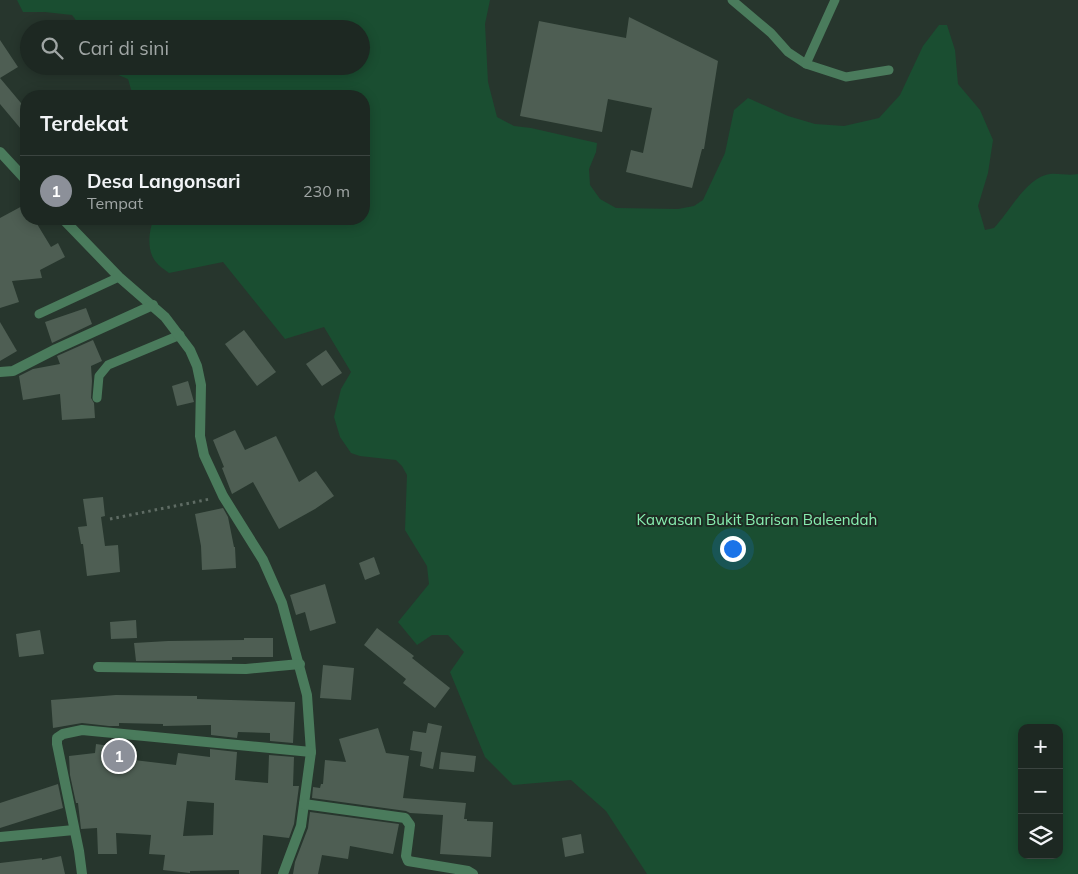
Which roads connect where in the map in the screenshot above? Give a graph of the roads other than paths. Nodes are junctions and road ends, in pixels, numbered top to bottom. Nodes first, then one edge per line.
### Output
1 (732, 0) edge
2 (835, 0) edge
3 (806, 64) junction
4 (889, 70) dead end
5 (0, 152) edge
6 (20, 174) edge
7 (69, 225) edge
8 (119, 276) junction
9 (153, 305) junction
10 (39, 314) dead end
11 (180, 335) junction
12 (0, 372) edge
13 (97, 398) dead end
14 (300, 664) junction
15 (98, 667) dead end
16 (311, 752) junction
17 (304, 804) junction
18 (74, 830) junction
19 (0, 837) edge
20 (82, 874) edge
21 (283, 874) edge
22 (473, 874) edge

1 - 3 lane
2 - 3 lane
3 - 4 lane
5 - 6 street
7 - 8 street
8 - 9 street
8 - 10 lane
9 - 11 street
9 - 12 street
11 - 13 lane
11 - 14 street
14 - 15 street
14 - 16 street
16 - 17 street
16 - 18 street
17 - 21 street
17 - 22 street
18 - 19 street
18 - 20 street

